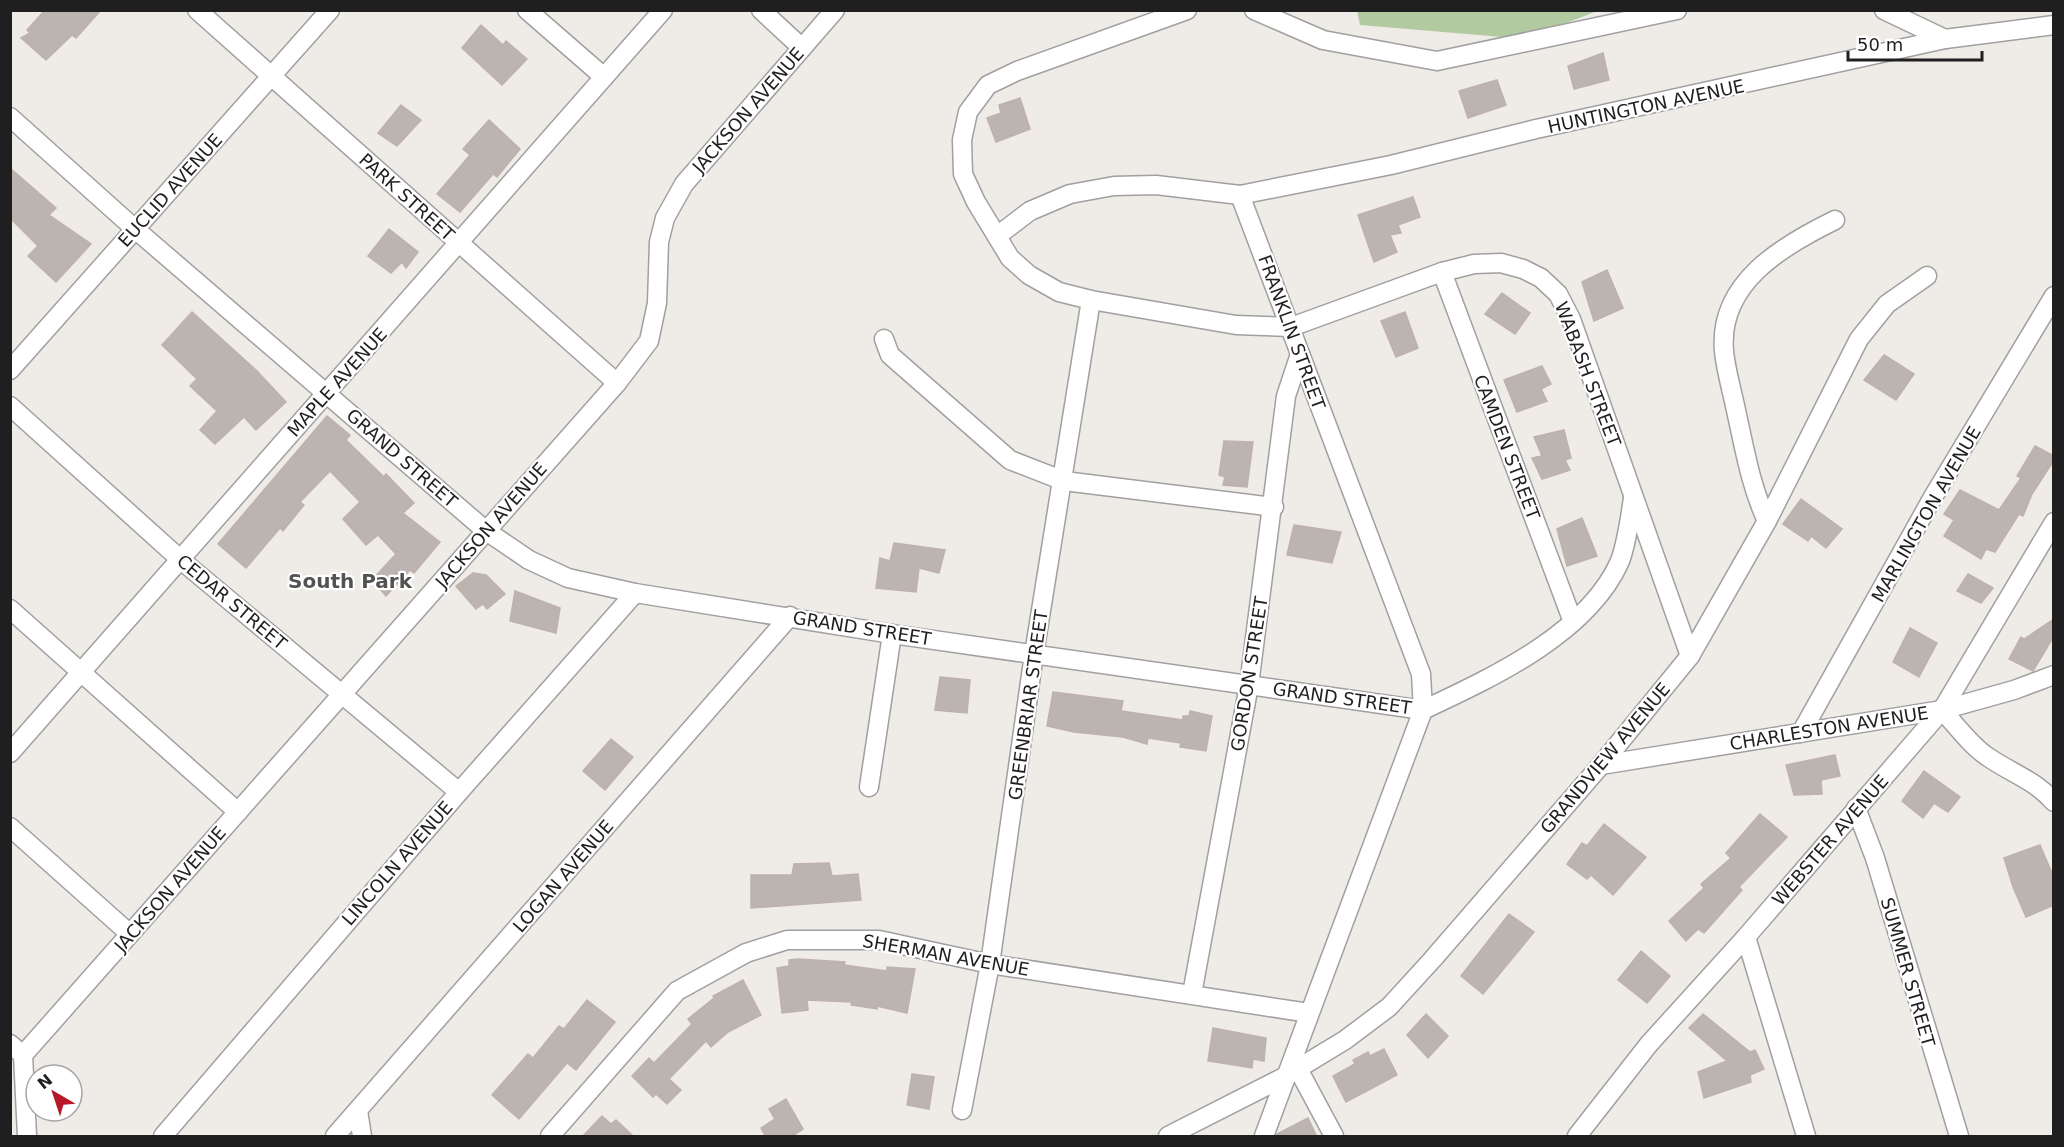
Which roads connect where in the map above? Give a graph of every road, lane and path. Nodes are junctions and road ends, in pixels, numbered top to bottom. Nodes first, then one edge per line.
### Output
1 (197, 10) edge
2 (330, 10) edge
3 (527, 10) edge
4 (663, 10) edge
5 (761, 10) edge
6 (835, 10) edge
7 (1187, 10) edge
8 (1254, 10) edge
9 (1677, 10) edge
10 (1884, 10) edge
11 (2054, 25) edge
12 (1945, 39) junction
13 (802, 48) junction
14 (273, 77) junction
15 (604, 77) junction
16 (10, 117) edge
17 (1240, 195) junction
18 (1834, 220) dead end
19 (135, 229) junction
20 (997, 236) junction
21 (460, 245) junction
22 (1442, 272) junction
23 (1927, 276) dead end
24 (2054, 296) edge
25 (1091, 300) junction
26 (1291, 327) junction
27 (884, 339) dead end
28 (1300, 354) junction
29 (10, 370) edge
30 (617, 382) junction
31 (326, 392) junction
32 (10, 406) edge
33 (1064, 481) junction
34 (1633, 496) junction
35 (1274, 507) junction
36 (1767, 521) junction
37 (2054, 522) edge
38 (485, 530) junction
39 (182, 560) junction
40 (635, 593) junction
41 (10, 609) edge
42 (790, 616) junction
43 (1573, 622) junction
44 (892, 634) junction
45 (1034, 654) junction
46 (1690, 656) junction
47 (82, 673) junction
48 (2054, 675) edge
49 (1249, 685) junction
50 (341, 695) junction
51 (1423, 710) junction
52 (1942, 710) junction
53 (1801, 733) junction
54 (10, 753) edge
55 (1601, 765) junction
56 (869, 786) dead end
57 (459, 792) junction
58 (2054, 802) edge
59 (1856, 808) junction
60 (237, 812) junction
61 (10, 827) edge
62 (130, 934) junction
63 (1746, 937) junction
64 (990, 964) junction
65 (1192, 994) junction
66 (1309, 1013) junction
67 (17, 1050) edge
68 (1290, 1072) junction
69 (962, 1110) dead end
70 (358, 1111) junction
71 (1580, 1136) edge
72 (27, 1137) edge
73 (163, 1137) edge
74 (335, 1137) edge
75 (362, 1137) edge
76 (550, 1137) edge
77 (1168, 1137) edge
78 (1264, 1137) edge
79 (1334, 1137) edge
80 (1806, 1137) edge
81 (1959, 1137) edge

1 - 14 street, PARK STREET
2 - 14 street, EUCLID AVENUE
3 - 15 street
4 - 15 street, MAPLE AVENUE
5 - 13 street
6 - 13 street, JACKSON AVENUE
7 - 20 street
8 - 9 street
10 - 12 street
11 - 12 street, HUNTINGTON AVENUE
12 - 17 street, HUNTINGTON AVENUE
13 - 30 street, JACKSON AVENUE
14 - 19 street, EUCLID AVENUE
14 - 21 street, PARK STREET
15 - 21 street, MAPLE AVENUE
16 - 19 street, GRAND STREET
17 - 20 street
17 - 26 street, FRANKLIN STREET
18 - 36 street
19 - 29 street, EUCLID AVENUE
19 - 31 street, GRAND STREET
20 - 25 street
21 - 30 street, PARK STREET
21 - 31 street, MAPLE AVENUE
22 - 26 street, WABASH STREET
22 - 34 street, WABASH STREET
22 - 43 street, CAMDEN STREET
23 - 36 street, GRANDVIEW AVENUE
24 - 53 street, MARLINGTON AVENUE
25 - 26 street
25 - 33 street, GREENBRIAR STREET
26 - 28 street, FRANKLIN STREET
27 - 33 street
28 - 35 street, GORDON STREET
28 - 51 street, FRANKLIN STREET
30 - 38 street, JACKSON AVENUE
31 - 38 street, GRAND STREET
31 - 39 street, MAPLE AVENUE
32 - 39 street, CEDAR STREET
33 - 35 street
33 - 45 street, GREENBRIAR STREET
34 - 43 street
34 - 46 street, WABASH STREET
35 - 49 street, GORDON STREET
36 - 46 street, GRANDVIEW AVENUE
37 - 52 street, WEBSTER AVENUE
38 - 40 street, GRAND STREET
38 - 50 street, JACKSON AVENUE
39 - 47 street, MAPLE AVENUE
39 - 50 street, CEDAR STREET
40 - 42 street, GRAND STREET
40 - 57 street, LINCOLN AVENUE
41 - 47 street
42 - 44 street, GRAND STREET
42 - 70 street, LOGAN AVENUE
43 - 51 street
44 - 45 street, GRAND STREET
44 - 56 street
45 - 49 street, GRAND STREET
45 - 64 street, GREENBRIAR STREET
46 - 55 street, GRANDVIEW AVENUE
47 - 54 street, MAPLE AVENUE
47 - 60 street
48 - 52 street, CHARLESTON AVENUE
49 - 51 street, GRAND STREET
49 - 65 street, GORDON STREET
50 - 57 street, CEDAR STREET
50 - 60 street, JACKSON AVENUE
51 - 66 street, GRAND STREET
52 - 53 street, CHARLESTON AVENUE
52 - 58 street
52 - 59 street, WEBSTER AVENUE
53 - 55 street, CHARLESTON AVENUE
55 - 68 street, GRANDVIEW AVENUE
57 - 73 street, LINCOLN AVENUE
59 - 63 street, WEBSTER AVENUE
59 - 81 street, SUMMER STREET
60 - 62 street, JACKSON AVENUE
61 - 62 street
62 - 67 street, JACKSON AVENUE
63 - 71 street, WEBSTER AVENUE
63 - 80 street
64 - 65 street, SHERMAN AVENUE
64 - 69 street, GREENBRIAR STREET
64 - 76 street, SHERMAN AVENUE
65 - 66 street, SHERMAN AVENUE
66 - 68 street, GRAND STREET
67 - 72 street
68 - 77 street, GRANDVIEW AVENUE
68 - 78 street, GRAND STREET
68 - 79 street
70 - 74 street, LOGAN AVENUE
70 - 75 street

